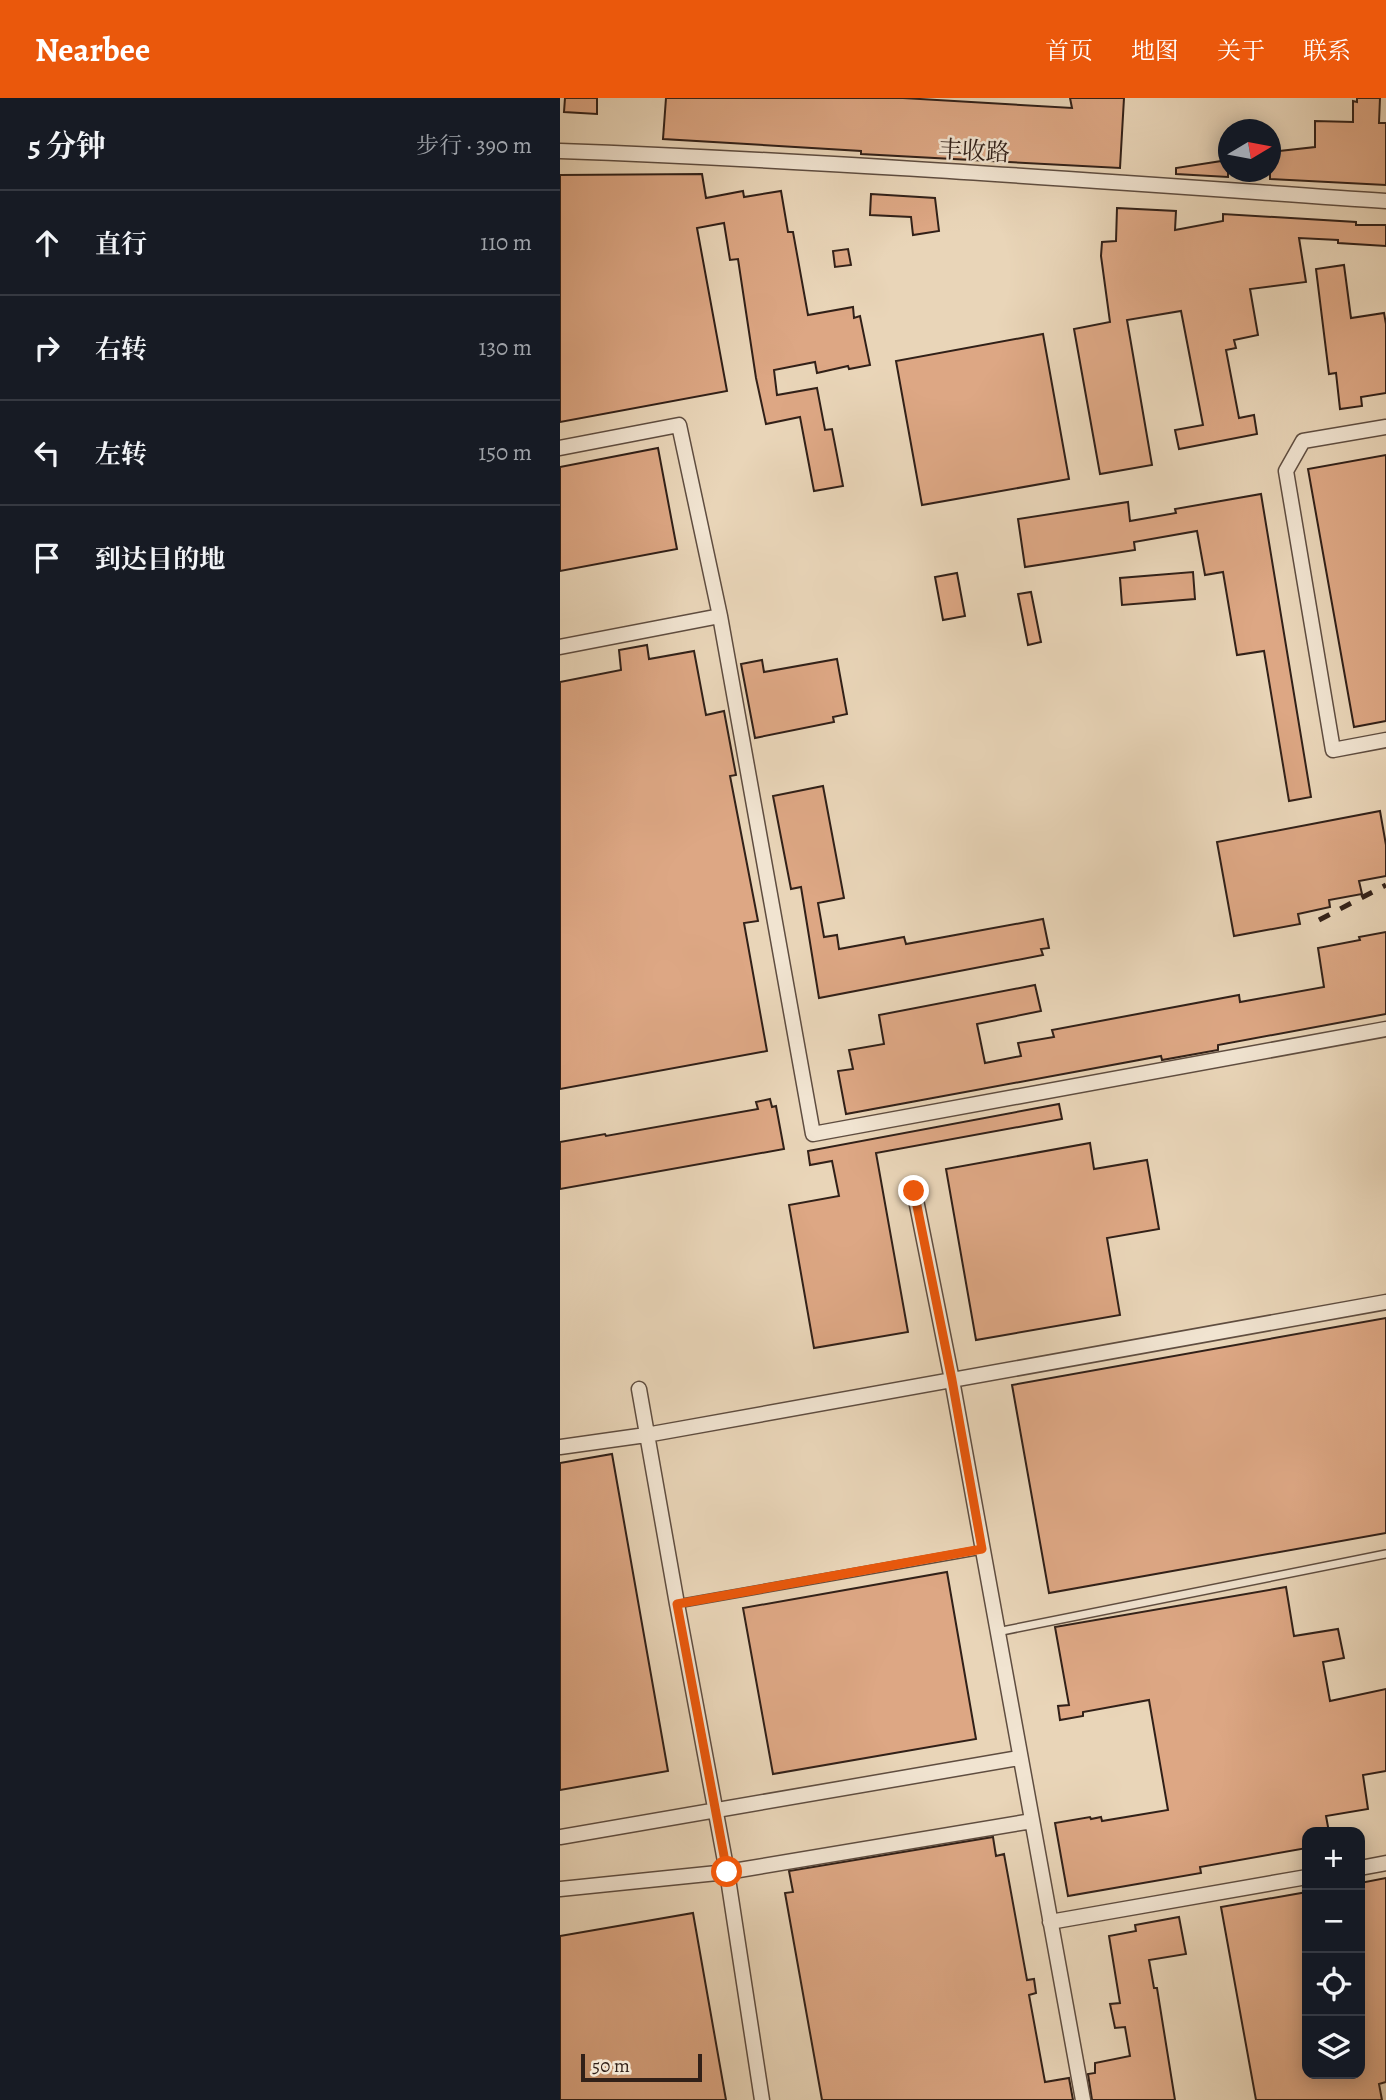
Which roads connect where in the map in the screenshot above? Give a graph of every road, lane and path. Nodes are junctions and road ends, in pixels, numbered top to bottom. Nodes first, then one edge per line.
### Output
1 (560, 152) edge
2 (1386, 201) edge
3 (1386, 427) edge
4 (560, 448) edge
5 (720, 616) junction
6 (560, 647) edge
7 (1386, 740) edge
8 (1386, 1029) edge
9 (914, 1191) dead end
10 (1386, 1302) edge
11 (952, 1380) junction
12 (639, 1389) dead end
13 (646, 1435) junction
14 (560, 1447) edge
15 (982, 1549) junction
16 (1386, 1555) edge
17 (677, 1604) junction
18 (997, 1632) junction
19 (1019, 1758) junction
20 (715, 1811) junction
21 (1032, 1821) junction
22 (560, 1837) edge
23 (1386, 1863) edge
24 (1365, 1867) edge
25 (727, 1872) junction
26 (1302, 1878) edge
27 (560, 1889) edge
28 (1050, 1922) junction
29 (762, 2100) edge
30 (1083, 2100) edge

1 - 2 street, 丰收路
3 - 7 street
4 - 5 street
5 - 6 street
5 - 8 street
9 - 11 street
10 - 11 street
11 - 13 street
11 - 15 street
12 - 13 street
13 - 14 street
13 - 17 street
15 - 17 lane
15 - 18 street
16 - 18 lane
17 - 20 street
18 - 19 street
19 - 20 street
19 - 21 street
20 - 22 street
20 - 25 street
21 - 25 street
21 - 28 street
23 - 24 street
25 - 27 street
25 - 29 street
26 - 28 street
28 - 30 street

